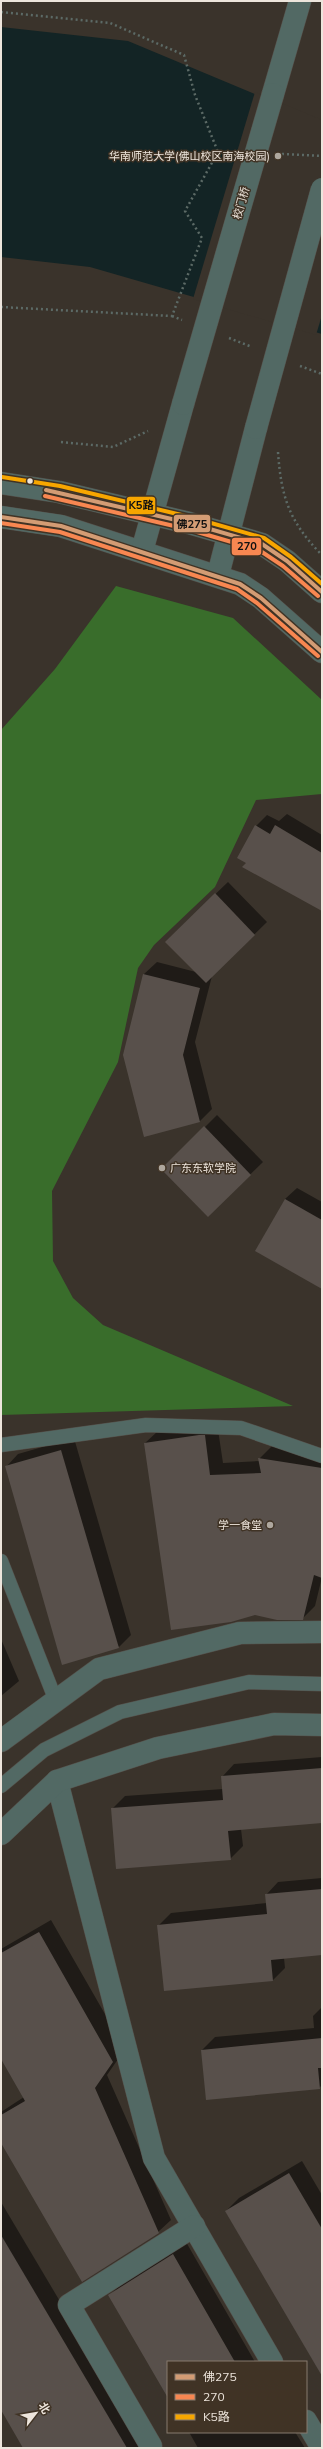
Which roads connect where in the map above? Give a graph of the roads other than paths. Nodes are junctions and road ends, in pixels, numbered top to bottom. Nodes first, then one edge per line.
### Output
1 (300, 1) edge
2 (322, 189) edge
3 (1, 483) edge
4 (152, 514) junction
5 (1, 517) edge
6 (227, 533) junction
7 (142, 551) junction
8 (218, 575) junction
9 (322, 592) edge
10 (322, 652) edge
11 (1, 1445) edge
12 (322, 1456) edge
13 (1, 1561) edge
14 (322, 1632) edge
15 (322, 1684) edge
16 (56, 1701) junction
17 (322, 1725) edge
18 (1, 1741) edge
19 (57, 1780) junction
20 (1, 1786) edge
21 (1, 1834) edge
22 (194, 2226) junction
23 (271, 2361) edge
24 (307, 2423) edge
25 (151, 2446) dead end
26 (322, 2448) edge

1 - 4 street, 校门桥, bridge
2 - 6 street, bridge
3 - 4 street
4 - 6 street
4 - 7 street, 校门桥
5 - 7 street
6 - 8 street
6 - 9 street
7 - 8 street
8 - 10 street
11 - 12 lane
13 - 16 lane
14 - 16 street
15 - 20 lane
16 - 18 street
17 - 19 street
19 - 21 street
19 - 22 street
22 - 23 street
22 - 25 street
24 - 26 street

